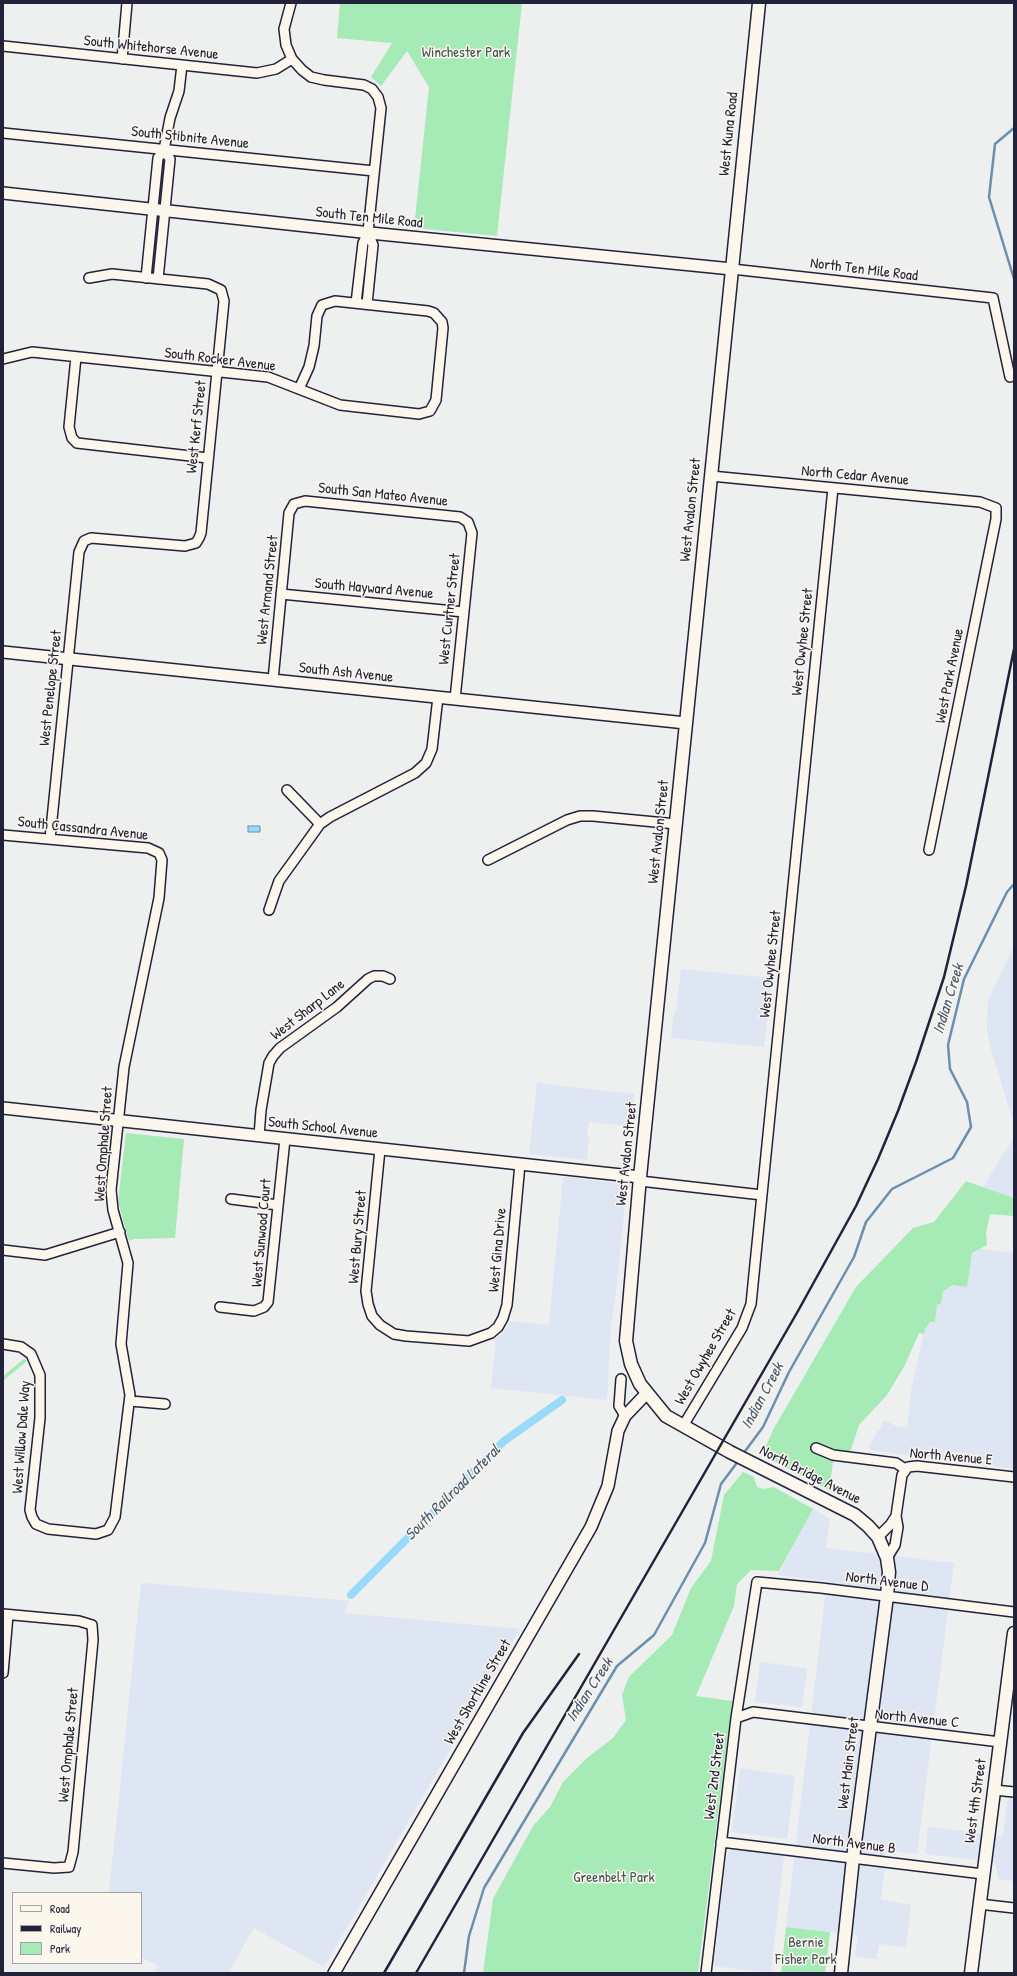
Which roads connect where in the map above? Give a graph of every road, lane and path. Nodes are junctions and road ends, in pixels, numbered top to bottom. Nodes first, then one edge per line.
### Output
1 (127, 3) edge
2 (291, 3) edge
3 (759, 3) edge
4 (3, 46) edge
5 (122, 58) junction
6 (292, 59) junction
7 (182, 65) junction
8 (3, 133) edge
9 (164, 150) junction
10 (374, 171) junction
11 (3, 193) edge
12 (152, 210) junction
13 (165, 212) junction
14 (368, 232) junction
15 (732, 269) junction
16 (89, 278) dead end
17 (146, 278) junction
18 (158, 279) junction
19 (356, 303) junction
20 (367, 304) junction
21 (76, 357) junction
22 (3, 359) edge
23 (217, 372) junction
24 (1010, 377) dead end
25 (299, 389) junction
26 (208, 458) junction
27 (711, 476) junction
28 (833, 488) junction
29 (294, 504) joint
30 (996, 508) joint
31 (468, 522) joint
32 (84, 541) joint
33 (281, 594) junction
34 (464, 612) junction
35 (3, 652) edge
36 (68, 659) junction
37 (273, 680) junction
38 (438, 697) junction
39 (456, 699) junction
40 (686, 723) junction
41 (287, 790) dead end
42 (320, 824) junction
43 (676, 824) junction
44 (3, 834) edge
45 (50, 839) junction
46 (930, 850) dead end
47 (159, 853) joint
48 (488, 860) dead end
49 (269, 910) dead end
50 (390, 979) dead end
51 (3, 1108) edge
52 (118, 1121) junction
53 (259, 1136) junction
54 (285, 1138) junction
55 (380, 1149) junction
56 (520, 1164) junction
57 (640, 1179) junction
58 (762, 1195) junction
59 (231, 1199) dead end
60 (278, 1205) junction
61 (120, 1232) junction
62 (3, 1250) edge
63 (220, 1307) dead end
64 (491, 1334) joint
65 (3, 1344) edge
66 (621, 1379) dead end
67 (646, 1394) junction
68 (130, 1401) junction
69 (166, 1404) dead end
70 (625, 1416) junction
71 (683, 1426) junction
72 (816, 1448) dead end
73 (905, 1469) junction
74 (1014, 1477) edge
75 (896, 1516) junction
76 (108, 1530) joint
77 (878, 1537) junction
78 (887, 1558) junction
79 (757, 1582) joint
80 (887, 1596) junction
81 (1014, 1612) edge
82 (6, 1614) edge
83 (1014, 1633) edge
84 (3, 1673) edge
85 (1011, 1676) edge
86 (736, 1718) junction
87 (870, 1728) junction
88 (1000, 1742) junction
89 (994, 1790) junction
90 (1014, 1792) edge
91 (721, 1842) junction
92 (853, 1858) junction
93 (3, 1863) edge
94 (982, 1874) junction
95 (979, 1904) junction
96 (1014, 1908) edge
97 (334, 1973) edge
98 (706, 1973) edge
99 (841, 1973) edge
100 (971, 1973) edge

1 - 5 street
2 - 6 street
3 - 15 main road, West Kuna Road
4 - 5 street, South Whitehorse Avenue
5 - 7 street, South Whitehorse Avenue
6 - 7 street, South Whitehorse Avenue
6 - 10 street
7 - 9 street
8 - 9 street, South Stibnite Avenue
9 - 10 street, South Stibnite Avenue
9 - 12 street
9 - 13 street
10 - 14 street
11 - 12 street, South Ten Mile Road
12 - 13 street, South Ten Mile Road
12 - 17 street
13 - 14 street, South Ten Mile Road
13 - 18 street
14 - 15 street, South Ten Mile Road
14 - 19 street
14 - 20 street
15 - 24 street, North Ten Mile Road
15 - 27 main road, West Avalon Street
16 - 17 street
17 - 18 street
18 - 23 street, West Kerf Street
19 - 20 street
19 - 25 street
20 - 25 street, South Rocker Avenue
21 - 22 street, South Rocker Avenue
21 - 23 street, South Rocker Avenue
21 - 26 street
23 - 25 street, South Rocker Avenue
23 - 26 street, West Kerf Street
26 - 32 street, West Kerf Street
27 - 28 street, North Cedar Avenue
27 - 40 main road, West Avalon Street
28 - 30 street, North Cedar Avenue
28 - 58 street, West Owyhee Street
29 - 31 street, South San Mateo Avenue
29 - 33 street, West Armand Street
30 - 46 street, West Park Avenue
31 - 34 street, West Curtner Street
32 - 36 street, West Penelope Street
33 - 34 street, South Hayward Avenue
33 - 37 street, West Armand Street
34 - 39 street, West Curtner Street
35 - 36 street, South Ash Avenue
36 - 37 street, South Ash Avenue
36 - 45 street, West Penelope Street
37 - 38 street, South Ash Avenue
38 - 39 street, South Ash Avenue
38 - 42 street
39 - 40 street, South Ash Avenue
40 - 43 main road, West Avalon Street
41 - 42 street
42 - 49 street
43 - 48 street
43 - 57 main road, West Avalon Street
44 - 45 street, South Cassandra Avenue
45 - 47 street, South Cassandra Avenue
47 - 52 street, West Omphale Street
50 - 53 street, West Sharp Lane
51 - 52 street, South School Avenue
52 - 53 street, South School Avenue
52 - 61 street, West Omphale Street
53 - 54 street, South School Avenue
54 - 55 street, South School Avenue
54 - 60 street, West Sunwood Court
55 - 56 street, South School Avenue
55 - 64 street, West Bury Street
56 - 57 street, South School Avenue
56 - 64 street, West Gina Drive
57 - 58 street
57 - 67 main road, West Avalon Street
58 - 71 street, West Owyhee Street
59 - 60 street
60 - 63 street, West Sunwood Court
61 - 62 street
61 - 68 street, West Omphale Street
65 - 76 street, West Willow Dale Way
66 - 70 street
67 - 70 street, West Shortline Street
67 - 71 main road, North Bridge Avenue
68 - 69 street
68 - 76 street, West Omphale Street
70 - 97 street, West Shortline Street
71 - 77 main road, North Bridge Avenue
72 - 73 street, North Avenue E
73 - 74 street, North Avenue E
73 - 75 street
75 - 77 street
75 - 78 street
77 - 78 main road, West Main Street
78 - 80 main road, West Main Street
79 - 80 street, North Avenue D
79 - 86 street, West 2nd Street
80 - 81 street, North Avenue D
80 - 87 main road, West Main Street
82 - 84 street
82 - 93 street, West Omphale Street
83 - 85 main road, West 4th Street
85 - 88 main road, West 4th Street
86 - 87 street, North Avenue C
86 - 91 street, West 2nd Street
87 - 88 street, North Avenue C
87 - 92 main road, West Main Street
88 - 89 main road, West 4th Street
89 - 90 street
89 - 94 main road, West 4th Street
91 - 92 street, North Avenue B
91 - 98 street, West 2nd Street
92 - 94 street, North Avenue B
92 - 99 main road, West Main Street
94 - 95 main road, West 4th Street
95 - 96 street
95 - 100 main road, West 4th Street

